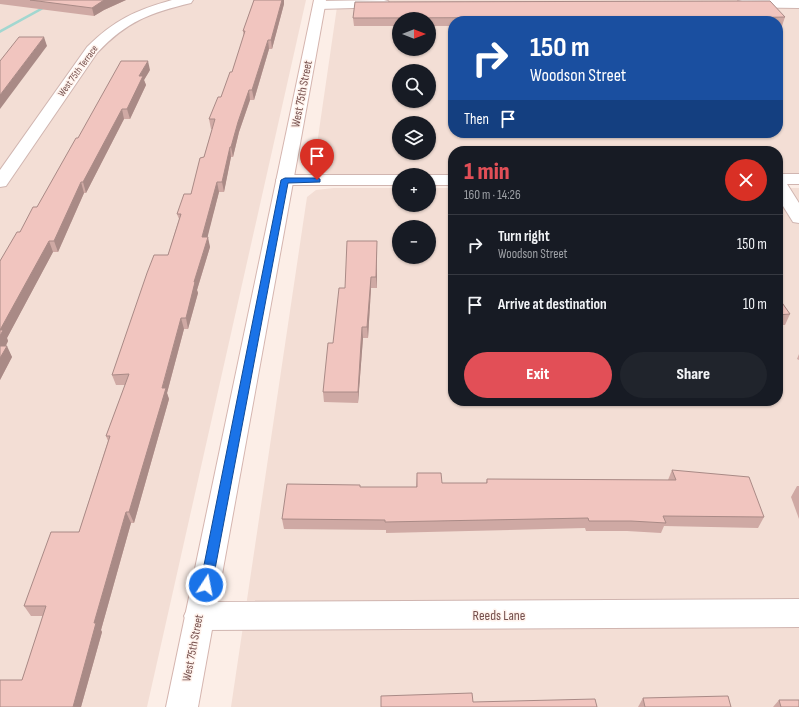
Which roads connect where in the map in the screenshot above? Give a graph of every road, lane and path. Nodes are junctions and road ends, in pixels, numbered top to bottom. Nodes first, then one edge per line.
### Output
1 (187, 0) edge
2 (320, 2) edge
3 (392, 4) edge
4 (732, 4) edge
5 (796, 4) edge
6 (783, 179) edge
7 (799, 179) edge
8 (285, 180) junction
9 (392, 180) edge
10 (436, 180) edge
11 (448, 180) edge
12 (0, 182) edge
13 (783, 191) edge
14 (799, 218) edge
15 (799, 613) edge
16 (200, 616) junction
17 (182, 707) edge

1 - 12 street, West 75th Terrace
2 - 3 street
2 - 8 street, West 75th Street
4 - 5 street
6 - 7 street
8 - 9 street
8 - 16 street, West 75th Street
10 - 11 street
13 - 14 street
15 - 16 street, Reeds Lane
16 - 17 street, West 75th Street

